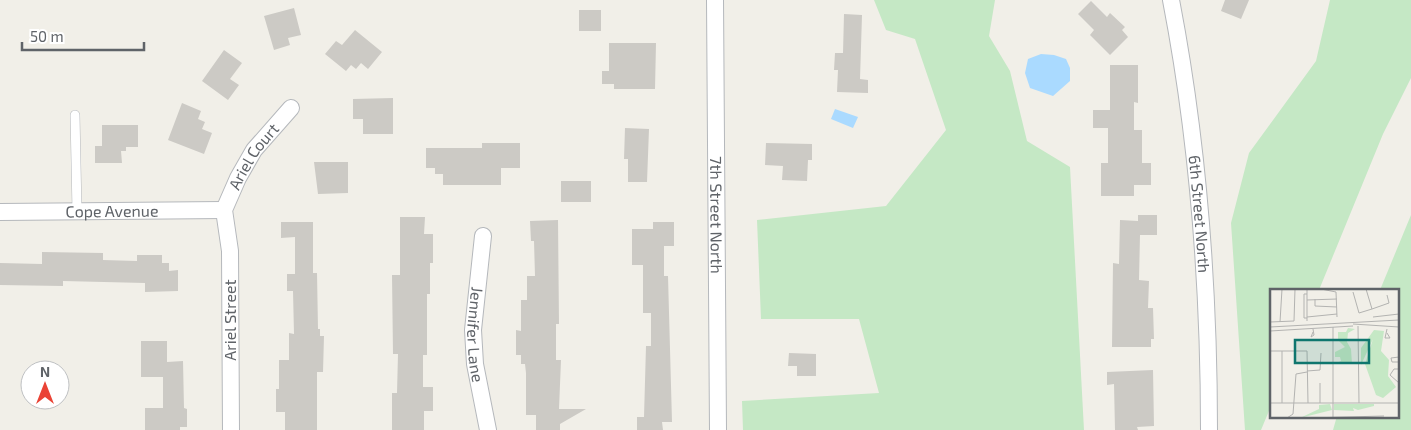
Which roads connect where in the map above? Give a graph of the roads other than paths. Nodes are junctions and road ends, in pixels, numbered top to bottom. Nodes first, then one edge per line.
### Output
1 (715, 0) edge
2 (1171, 0) edge
3 (291, 108) dead end
4 (75, 114) dead end
5 (224, 210) junction
6 (77, 211) junction
7 (0, 212) edge
8 (483, 236) dead end
9 (231, 430) edge
10 (488, 430) edge
11 (718, 430) edge
12 (1209, 430) edge

1 - 11 street, 7th Street North
2 - 12 street, 6th Street North
3 - 5 street, Ariel Court
4 - 6 lane
5 - 6 street, Cope Avenue
5 - 9 street, Ariel Street
6 - 7 street, Cope Avenue
8 - 10 street, Jennifer Lane

